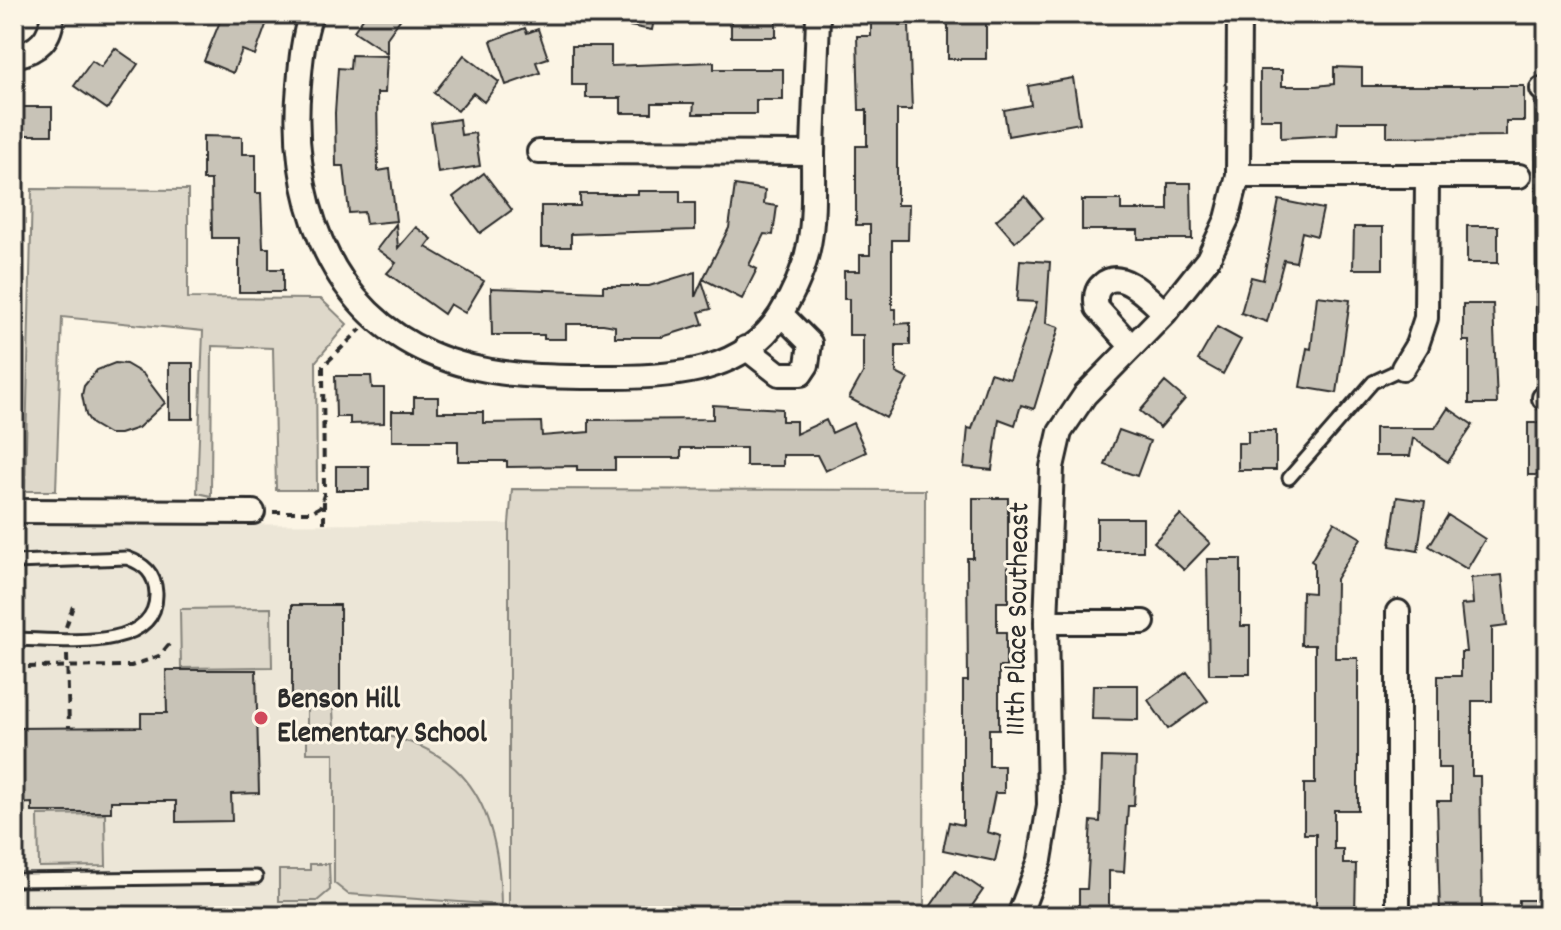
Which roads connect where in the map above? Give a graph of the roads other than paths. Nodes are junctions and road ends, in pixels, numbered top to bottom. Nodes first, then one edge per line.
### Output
1 (52, 14) edge
2 (311, 14) edge
3 (818, 14) edge
4 (1239, 14) edge
5 (14, 56) edge
6 (1545, 89) edge
7 (539, 152) dead end
8 (813, 153) junction
9 (1238, 176) junction
10 (1427, 176) junction
11 (1519, 176) dead end
12 (1165, 313) junction
13 (781, 314) junction
14 (1132, 347) junction
15 (746, 348) junction
16 (1403, 368) joint
17 (1545, 398) edge
18 (1289, 478) dead end
19 (14, 511) edge
20 (253, 512) road end
21 (14, 562) edge
22 (1398, 612) dead end
23 (1046, 622) junction
24 (1143, 622) dead end
25 (14, 639) edge
26 (256, 877) dead end
27 (14, 880) edge
28 (1019, 916) edge
29 (1398, 916) edge

1 - 5 street
2 - 15 street
3 - 8 street
4 - 9 street, 111th Place Southeast
6 - 17 lane
7 - 8 street
8 - 13 street
9 - 10 street
9 - 12 street, 111th Place Southeast
10 - 11 street
10 - 16 street
12 - 14 street, 111th Place Southeast
12 - 14 street
13 - 15 street
13 - 15 street
14 - 23 street, 111th Place Southeast
16 - 18 lane
19 - 20 street
21 - 25 lane
22 - 29 street
23 - 24 street
23 - 28 street, 111th Place Southeast
26 - 27 lane

